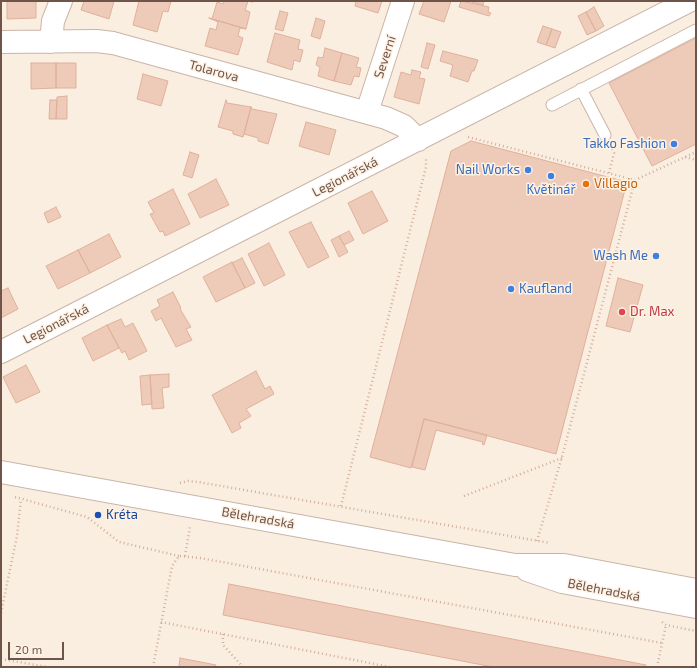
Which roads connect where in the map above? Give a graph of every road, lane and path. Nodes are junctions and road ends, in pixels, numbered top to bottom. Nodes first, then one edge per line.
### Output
1 (61, 1) edge
2 (402, 1) edge
3 (689, 1) edge
4 (696, 30) edge
5 (1, 42) edge
6 (51, 42) junction
7 (580, 89) junction
8 (552, 105) dead end
9 (367, 112) junction
10 (605, 135) joint
11 (467, 136) dead end
12 (418, 140) junction
13 (696, 152) edge
14 (685, 157) junction
15 (696, 160) edge
16 (609, 173) junction
17 (635, 180) junction
18 (1, 352) edge
19 (562, 457) junction
20 (1, 472) edge
21 (8, 494) dead end
22 (464, 496) dead end
23 (21, 499) junction
24 (189, 534) dead end
25 (179, 556) junction
26 (185, 556) junction
27 (515, 565) junction
28 (696, 590) edge
29 (696, 607) edge
30 (1, 613) edge
31 (161, 622) junction
32 (696, 631) edge
33 (223, 634) junction
34 (662, 644) junction
35 (1, 659) edge
36 (48, 667) edge
37 (153, 667) edge
38 (243, 667) edge
39 (390, 667) edge
40 (657, 667) edge

1 - 6 street
2 - 9 street, Severní
3 - 12 street, Legionářská
4 - 7 lane
5 - 6 street, Tolarova
6 - 9 street, Tolarova
7 - 8 lane
7 - 10 lane
9 - 12 street, Tolarova
10 - 16 path
11 - 16 path
12 - 18 street, Legionářská
12 - 19 path
13 - 14 path
14 - 15 path
14 - 17 path
16 - 17 path
17 - 19 path
19 - 22 path
20 - 27 street, Bělehradská
21 - 23 path
23 - 25 path
23 - 30 path
24 - 26 path
25 - 26 path
25 - 31 path
26 - 34 path
27 - 28 street, Bělehradská
27 - 29 street, Bělehradská
31 - 33 path
31 - 37 path
32 - 34 path
33 - 38 path
33 - 39 path
34 - 40 path
35 - 36 path

